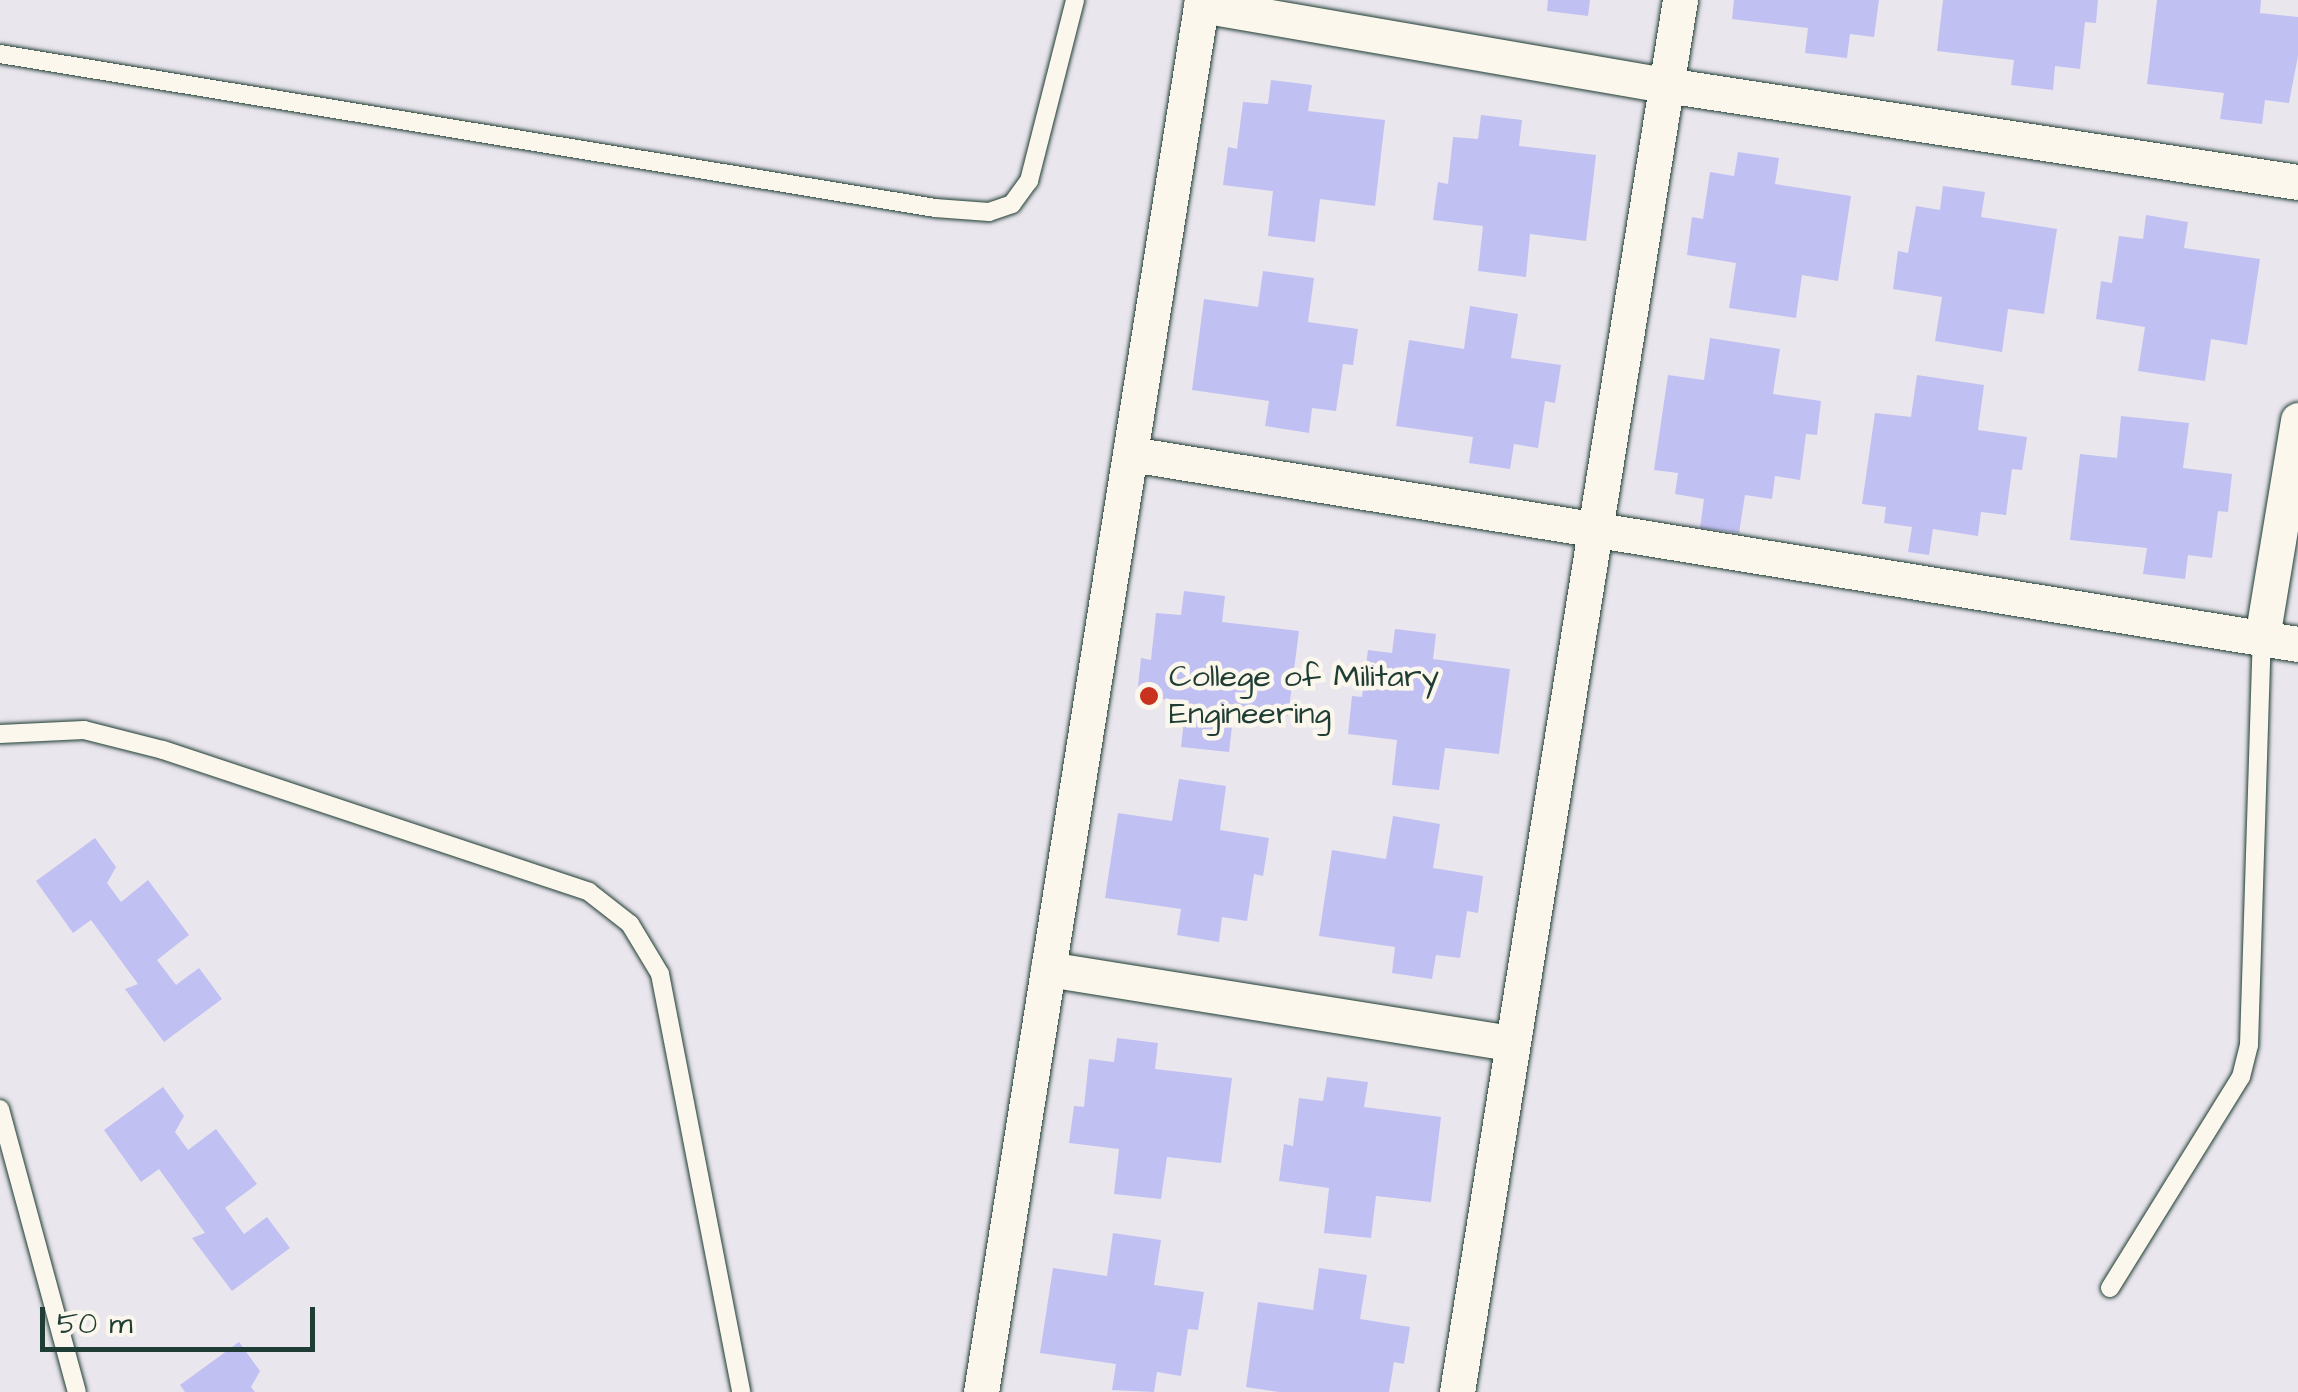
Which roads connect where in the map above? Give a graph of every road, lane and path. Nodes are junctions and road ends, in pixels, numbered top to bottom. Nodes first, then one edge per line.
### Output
1 (1075, 0) edge
2 (1680, 0) edge
3 (1201, 2) edge
4 (0, 54) edge
5 (1666, 85) junction
6 (2298, 182) edge
7 (2298, 420) edge
8 (1131, 454) junction
9 (1592, 530) junction
10 (2262, 638) junction
11 (2298, 644) edge
12 (0, 734) edge
13 (1048, 969) junction
14 (1512, 1043) junction
15 (0, 1109) edge
16 (2110, 1288) dead end
17 (77, 1392) edge
18 (741, 1392) edge
19 (982, 1392) edge
20 (1457, 1392) edge

1 - 4 lane
2 - 5 street
3 - 5 street
3 - 8 street
5 - 6 street
5 - 9 street
7 - 10 street
8 - 9 street
8 - 13 street
9 - 10 street
9 - 14 street
10 - 11 street
10 - 16 lane
12 - 18 lane
13 - 14 street
13 - 19 street
14 - 20 street
15 - 17 lane

